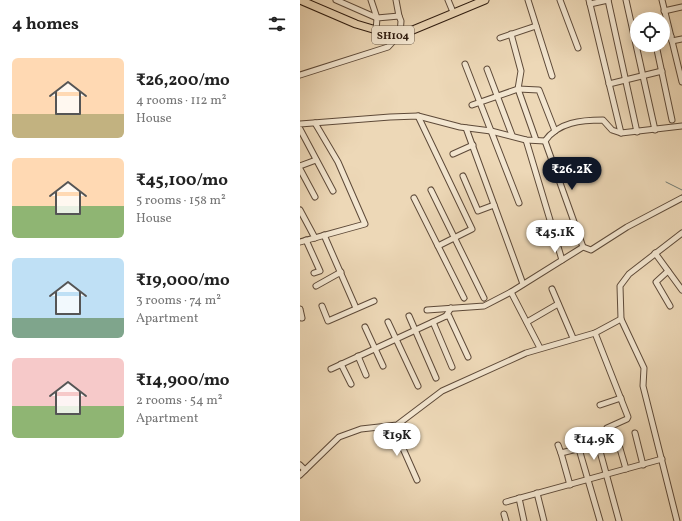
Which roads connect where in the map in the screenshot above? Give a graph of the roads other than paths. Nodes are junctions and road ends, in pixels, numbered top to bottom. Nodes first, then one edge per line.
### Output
1 (301, 0) edge
2 (336, 0) edge
3 (371, 0) edge
4 (396, 0) edge
5 (448, 0) edge
6 (485, 0) edge
7 (528, 0) edge
8 (560, 0) edge
9 (608, 0) edge
10 (626, 0) edge
11 (662, 0) edge
12 (589, 2) edge
13 (469, 3) edge
14 (682, 7) edge
15 (664, 11) junction
16 (453, 12) junction
17 (399, 16) junction
18 (630, 16) edge
19 (377, 18) junction
20 (536, 26) junction
21 (376, 31) junction
22 (400, 34) junction
23 (511, 34) junction
24 (500, 38) dead end
25 (672, 39) junction
26 (682, 39) edge
27 (578, 48) dead end
28 (639, 52) edge
29 (658, 52) edge
30 (465, 64) dead end
31 (487, 69) dead end
32 (681, 70) edge
33 (662, 71) junction
34 (300, 75) edge
35 (552, 76) dead end
36 (644, 76) junction
37 (626, 80) junction
38 (682, 82) edge
39 (609, 84) junction
40 (518, 89) junction
41 (497, 96) junction
42 (479, 102) junction
43 (472, 105) dead end
44 (418, 116) junction
45 (672, 120) dead end
46 (315, 123) junction
47 (300, 124) edge
48 (682, 126) edge
49 (466, 128) junction
50 (300, 129) edge
51 (655, 130) junction
52 (491, 131) junction
53 (555, 131) junction
54 (638, 132) junction
55 (621, 133) junction
56 (512, 136) junction
57 (526, 140) junction
58 (536, 140) junction
59 (545, 141) junction
60 (473, 145) junction
61 (452, 154) dead end
62 (316, 160) junction
63 (300, 168) edge
64 (463, 176) dead end
65 (431, 190) dead end
66 (333, 191) dead end
67 (315, 198) dead end
68 (414, 198) dead end
69 (682, 198) edge
70 (519, 203) dead end
71 (494, 204) junction
72 (300, 210) edge
73 (682, 234) edge
74 (324, 235) junction
75 (314, 238) junction
76 (454, 238) junction
77 (306, 240) junction
78 (300, 242) edge
79 (438, 246) junction
80 (583, 247) junction
81 (655, 253) junction
82 (562, 260) junction
83 (341, 272) junction
84 (668, 272) junction
85 (314, 273) dead end
86 (523, 284) junction
87 (316, 286) dead end
88 (552, 289) dead end
89 (682, 290) edge
90 (512, 292) junction
91 (464, 298) dead end
92 (484, 298) dead end
93 (374, 301) dead end
94 (558, 304) junction
95 (322, 306) dead end
96 (670, 306) dead end
97 (356, 308) junction
98 (451, 308) junction
99 (300, 309) edge
100 (427, 310) dead end
101 (409, 316) dead end
102 (446, 316) junction
103 (302, 318) dead end
104 (621, 319) junction
105 (388, 322) dead end
106 (433, 322) junction
107 (527, 322) junction
108 (365, 327) dead end
109 (415, 330) junction
110 (595, 333) junction
111 (396, 338) junction
112 (573, 338) junction
113 (375, 348) junction
114 (540, 348) junction
115 (358, 356) junction
116 (468, 357) dead end
117 (341, 364) junction
118 (383, 366) dead end
119 (452, 367) dead end
120 (331, 369) dead end
121 (366, 375) dead end
122 (436, 378) dead end
123 (351, 384) dead end
124 (418, 386) dead end
125 (621, 398) junction
126 (600, 406) dead end
127 (393, 426) junction
128 (607, 428) dead end
129 (634, 433) dead end
130 (598, 444) junction
131 (558, 445) dead end
132 (579, 449) junction
133 (561, 453) junction
134 (662, 459) junction
135 (300, 465) edge
136 (643, 465) junction
137 (626, 469) junction
138 (305, 470) junction
139 (607, 474) junction
140 (300, 475) edge
141 (417, 480) dead end
142 (588, 480) junction
143 (570, 485) junction
144 (537, 493) junction
145 (520, 498) junction
146 (506, 502) dead end
147 (504, 514) dead end
148 (678, 520) edge
149 (506, 521) edge
150 (524, 521) edge
151 (544, 521) edge
152 (600, 521) edge
153 (619, 521) edge

1 - 21 main road, SH104
2 - 19 street
3 - 19 street
4 - 17 street
5 - 16 street
6 - 13 main road, SH104
7 - 20 street
8 - 27 street
9 - 12 street
9 - 37 street
10 - 18 street
11 - 15 street
12 - 39 street
13 - 16 main road, SH104
14 - 15 street
15 - 25 street
16 - 22 main road, SH104
17 - 19 street
17 - 22 street
19 - 21 street
20 - 23 street
20 - 35 street
21 - 22 main road, SH104
22 - 34 street
23 - 24 street
23 - 40 street
25 - 26 street
25 - 32 street
28 - 36 street
29 - 33 street
30 - 42 street
31 - 41 street
32 - 38 street
33 - 36 street
33 - 45 street
36 - 37 street
36 - 51 street
37 - 39 street
37 - 54 street
39 - 55 street
40 - 41 street
40 - 53 street
40 - 58 street
41 - 42 street
41 - 56 street
42 - 43 street
42 - 52 street
44 - 46 street
44 - 49 street
44 - 76 street
46 - 47 street
46 - 74 street
48 - 51 street
49 - 52 street
49 - 60 street
50 - 62 street
51 - 54 street
52 - 56 street
52 - 70 street
53 - 55 street
53 - 59 street
54 - 55 street
56 - 57 street
57 - 58 street
57 - 82 street
58 - 59 street
59 - 80 street
60 - 61 street
60 - 71 street
62 - 63 street
62 - 66 street
63 - 67 street
64 - 71 street
65 - 76 street
68 - 79 street
69 - 80 street
71 - 86 street
72 - 75 street
73 - 81 street
74 - 75 street
74 - 83 street
75 - 77 street
76 - 79 street
76 - 92 street
77 - 78 street
77 - 85 street
79 - 91 street
80 - 82 street
81 - 84 street
81 - 104 street
82 - 86 street
83 - 87 street
83 - 97 street
84 - 89 street
84 - 96 street
86 - 90 street
88 - 94 street
90 - 98 street
90 - 107 street
93 - 97 street
94 - 107 street
94 - 112 street
95 - 97 street
98 - 100 street
98 - 102 street
99 - 103 street
101 - 109 street
102 - 106 street
102 - 116 street
104 - 110 street
104 - 134 street
105 - 111 street
106 - 109 street
106 - 119 street
107 - 114 street
108 - 113 street
109 - 111 street
109 - 122 street
110 - 112 street
110 - 125 street
111 - 113 street
111 - 124 street
112 - 114 street
113 - 115 street
113 - 118 street
114 - 127 street
115 - 117 street
115 - 121 street
117 - 120 street
117 - 123 street
125 - 126 street
125 - 128 street
127 - 138 street
127 - 141 street
129 - 136 street
130 - 132 street
130 - 137 street
130 - 139 street
131 - 133 street
132 - 133 street
132 - 142 street
133 - 143 street
134 - 136 street
134 - 148 street
135 - 138 street
136 - 137 street
137 - 139 street
138 - 140 street
139 - 142 street
139 - 153 street
142 - 143 street
142 - 152 street
143 - 144 street
144 - 145 street
144 - 151 street
145 - 146 street
145 - 150 street
147 - 149 street

